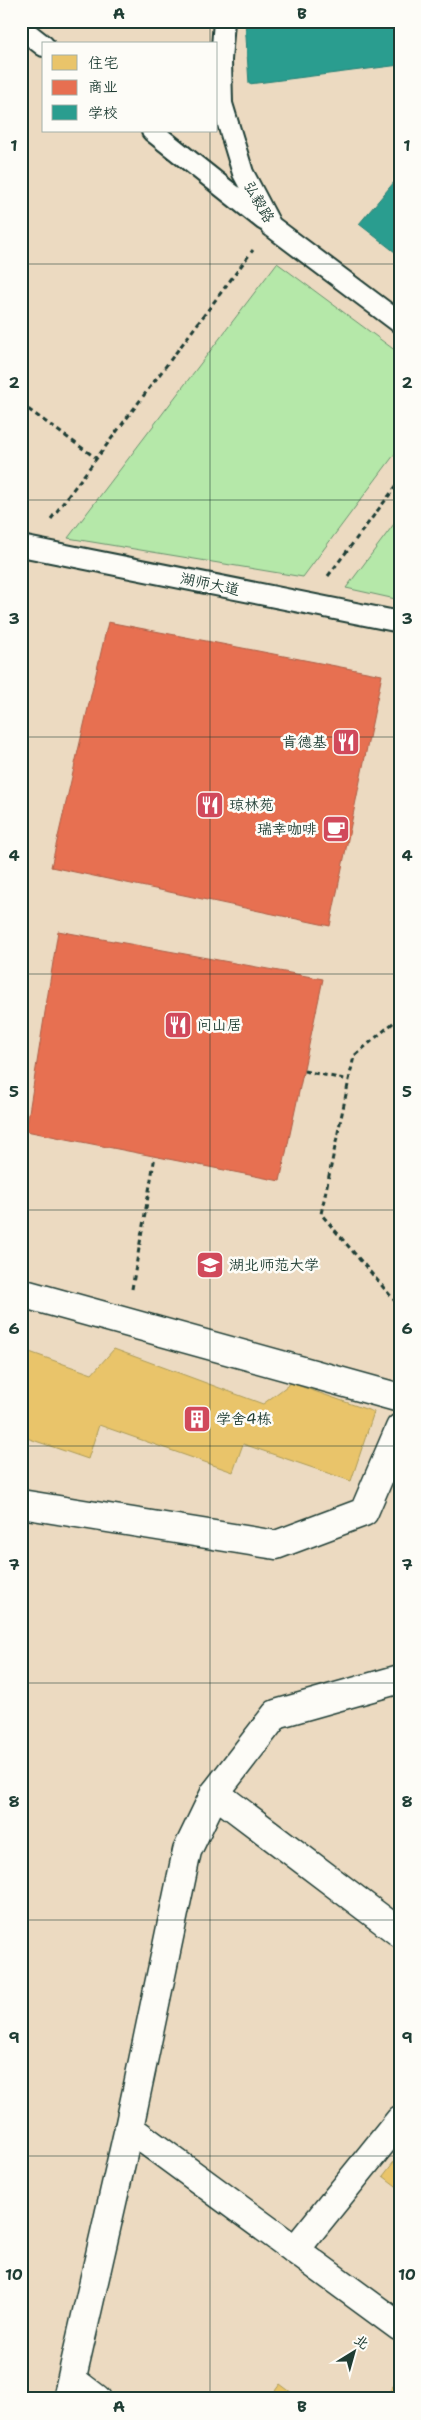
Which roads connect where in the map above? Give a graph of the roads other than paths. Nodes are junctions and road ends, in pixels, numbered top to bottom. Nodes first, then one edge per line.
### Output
1 (224, 21) edge
2 (21, 28) edge
3 (42, 44) edge
4 (153, 132) edge
5 (272, 226) junction
6 (400, 323) edge
7 (25, 546) edge
8 (400, 622) edge
9 (21, 1293) edge
10 (400, 1398) edge
11 (400, 1428) edge
12 (21, 1504) edge
13 (400, 1679) edge
14 (215, 1793) junction
15 (400, 1933) edge
16 (400, 2120) edge
17 (129, 2128) junction
18 (295, 2250) junction
19 (400, 2327) edge
20 (70, 2390) edge
21 (97, 2399) edge

1 - 5 lane, 弘毅路
2 - 3 lane
4 - 5 lane
5 - 6 lane, 弘毅路
7 - 8 lane, 湖师大道
9 - 10 street
11 - 12 street
13 - 14 street
14 - 15 street
14 - 17 street
16 - 18 street
17 - 18 street
17 - 20 street
18 - 19 street
20 - 21 street

